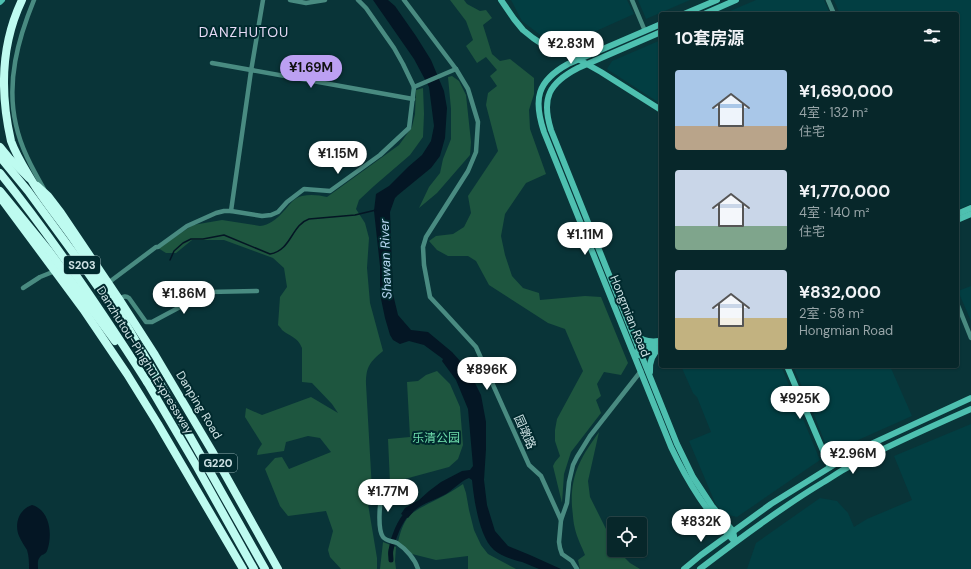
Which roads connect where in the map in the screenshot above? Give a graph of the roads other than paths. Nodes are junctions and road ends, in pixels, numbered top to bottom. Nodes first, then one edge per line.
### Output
1 (2, 0) edge
2 (22, 0) edge
3 (34, 0) edge
4 (263, 0) edge
5 (290, 0) edge
6 (326, 0) edge
7 (358, 0) edge
8 (404, 0) edge
9 (501, 0) edge
10 (632, 0) edge
11 (717, 0) edge
12 (736, 0) edge
13 (828, 0) edge
14 (0, 2) edge
15 (689, 12) edge
16 (709, 12) edge
17 (833, 12) edge
18 (659, 25) edge
19 (645, 31) junction
20 (659, 33) edge
21 (578, 59) junction
22 (212, 63) dead end
23 (587, 64) junction
24 (456, 69) junction
25 (251, 71) junction
26 (414, 87) junction
27 (413, 99) junction
28 (659, 109) edge
29 (0, 147) edge
30 (24, 150) junction
31 (0, 157) edge
32 (11, 160) junction
33 (0, 173) edge
34 (0, 191) edge
35 (48, 196) junction
36 (0, 197) edge
37 (971, 208) edge
38 (231, 211) junction
39 (959, 213) edge
40 (971, 214) edge
41 (959, 219) edge
42 (86, 250) junction
43 (55, 271) junction
44 (108, 283) junction
45 (23, 288) dead end
46 (257, 292) dead end
47 (119, 299) junction
48 (959, 308) edge
49 (631, 330) junction
50 (971, 338) edge
51 (659, 344) edge
52 (659, 344) edge
53 (659, 346) edge
54 (640, 352) junction
55 (634, 355) junction
56 (788, 368) edge
57 (641, 371) junction
58 (157, 378) junction
59 (650, 378) junction
60 (147, 382) junction
61 (971, 398) edge
62 (971, 409) edge
63 (183, 423) junction
64 (174, 429) junction
65 (830, 467) junction
66 (382, 491) dead end
67 (239, 500) junction
68 (213, 517) junction
69 (561, 520) junction
70 (255, 530) junction
71 (731, 533) junction
72 (735, 542) junction
73 (685, 568) edge
74 (244, 569) edge
75 (254, 569) edge
76 (265, 569) edge
77 (274, 569) edge
78 (278, 569) edge
79 (418, 569) edge
80 (577, 569) edge
81 (700, 569) edge

1 - 14 main road
2 - 58 highway, bridge
3 - 30 street
4 - 25 street
5 - 6 street
7 - 26 street
8 - 24 street
9 - 21 main road
10 - 19 street
11 - 15 main road
12 - 16 main road
13 - 17 street
18 - 19 main road, Hongmian Road
19 - 21 main road, Hongmian Road
20 - 23 main road, Hongmian Road
21 - 23 main road
21 - 55 main road, Hongmian Road
22 - 25 street
23 - 28 main road
23 - 49 main road, Hongmian Road
24 - 26 street
24 - 69 street
25 - 27 street
25 - 38 street
26 - 27 street
27 - 38 street
29 - 32 highway, G220
30 - 32 street
30 - 35 street
31 - 58 highway, Danzhutou-Pinghu Expressway / S203, bridge
32 - 35 highway, G220
33 - 60 highway, Danzhutou-Pinghu Expressway / S203, bridge
34 - 60 highway, bridge
35 - 42 highway, G220
36 - 43 highway, G220
37 - 39 main road
38 - 44 street
40 - 41 main road
42 - 43 highway
42 - 44 highway, G220
43 - 45 street
43 - 68 highway, G220
44 - 47 highway, G220
46 - 47 street
47 - 67 highway, Danping Road / G220
48 - 50 street
49 - 51 main road
49 - 54 main road, Hongmian Road
52 - 54 main road
53 - 59 main road
54 - 55 main road
54 - 59 main road, Hongmian Road
55 - 57 main road, Hongmian Road
56 - 65 main road
57 - 69 street
57 - 71 main road, Hongmian Road
58 - 63 highway, Danzhutou-Pinghu Expressway
59 - 71 main road, Hongmian Road
60 - 64 highway, Danzhutou-Pinghu Expressway
61 - 65 main road
62 - 72 main road
63 - 67 highway
63 - 76 highway, Danzhutou-Pinghu Expressway
64 - 68 highway
64 - 75 highway, Danzhutou-Pinghu Expressway
65 - 71 main road
66 - 79 street
67 - 70 highway, Danping Road / G220
68 - 74 highway, G220
69 - 80 street
70 - 77 highway
70 - 78 highway, Danping Road / G220
71 - 72 main road, Hongmian Road
71 - 73 main road
72 - 81 main road

